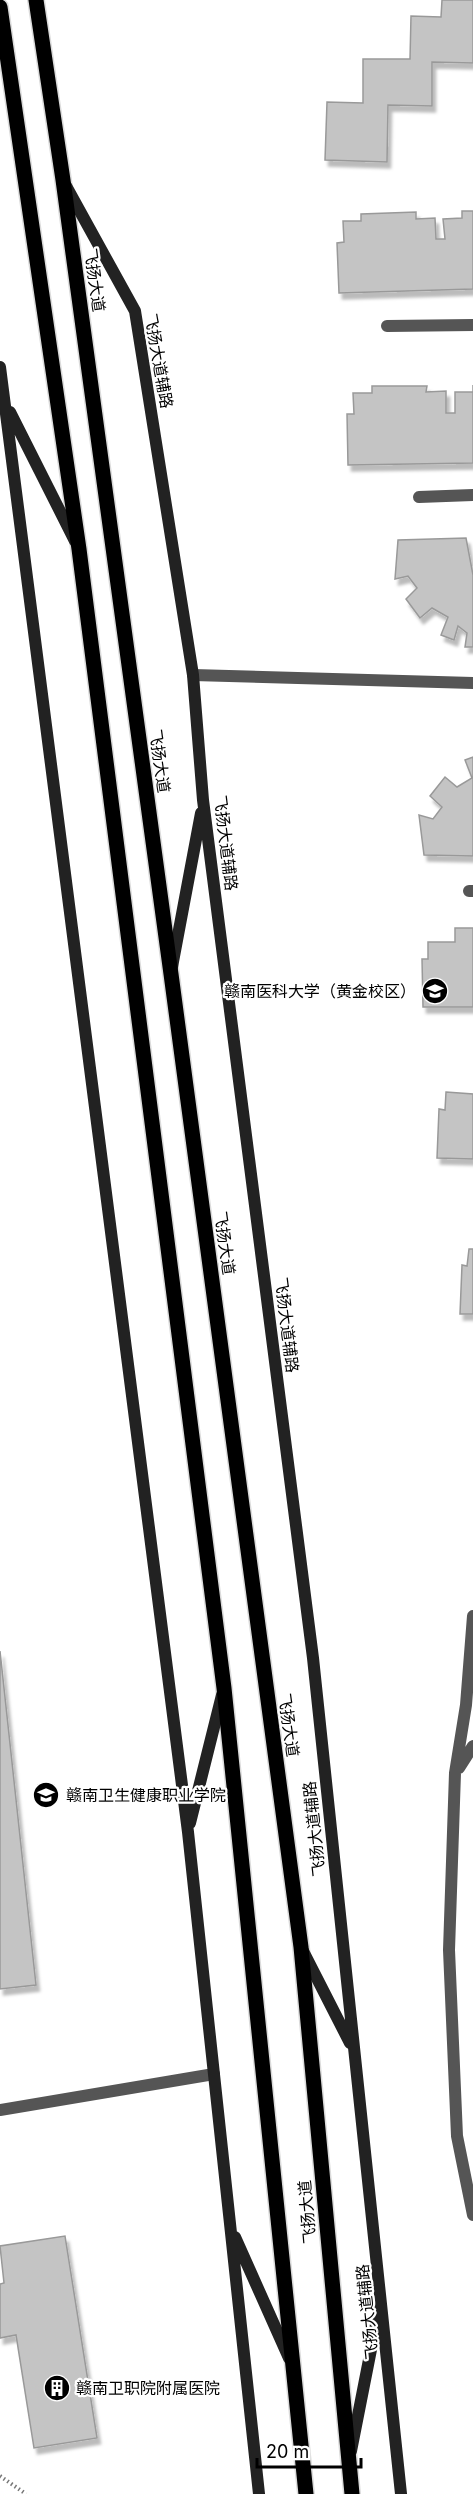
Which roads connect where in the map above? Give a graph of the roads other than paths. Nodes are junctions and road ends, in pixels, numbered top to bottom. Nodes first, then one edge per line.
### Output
1 (36, 0) edge
2 (0, 7) edge
3 (63, 180) junction
4 (473, 325) edge
5 (387, 326) dead end
6 (0, 367) edge
7 (6, 402) junction
8 (473, 495) edge
9 (419, 497) dead end
10 (79, 549) junction
11 (193, 675) junction
12 (473, 683) edge
13 (203, 800) junction
14 (171, 974) junction
15 (473, 1616) edge
16 (224, 1688) junction
17 (473, 1746) edge
18 (455, 1773) junction
19 (188, 1832) junction
20 (301, 1947) junction
21 (353, 2049) junction
22 (214, 2074) junction
23 (0, 2110) edge
24 (473, 2215) edge
25 (229, 2225) junction
26 (382, 2296) junction
27 (293, 2366) junction
28 (348, 2464) junction
29 (259, 2494) edge
30 (306, 2494) edge
31 (352, 2494) edge
32 (401, 2494) edge

1 - 3 main road, 飞扬大道
2 - 10 main road, 飞扬大道
3 - 11 street, 飞扬大道辅路
3 - 14 main road, 飞扬大道
4 - 5 street
6 - 7 street
7 - 10 street
7 - 19 street
8 - 9 street
10 - 16 main road, 飞扬大道
11 - 12 street
11 - 13 street, 飞扬大道辅路
13 - 14 street
13 - 21 street, 飞扬大道辅路
14 - 20 main road, 飞扬大道
15 - 18 street
16 - 19 street
16 - 27 main road, 飞扬大道
17 - 18 street
18 - 24 street
19 - 22 street
20 - 21 street
20 - 28 main road, 飞扬大道
21 - 26 street, 飞扬大道辅路
22 - 23 street
22 - 25 street
25 - 27 street
25 - 29 street
26 - 28 street
26 - 32 street, 飞扬大道辅路
27 - 30 main road, 飞扬大道
28 - 31 main road, 飞扬大道

